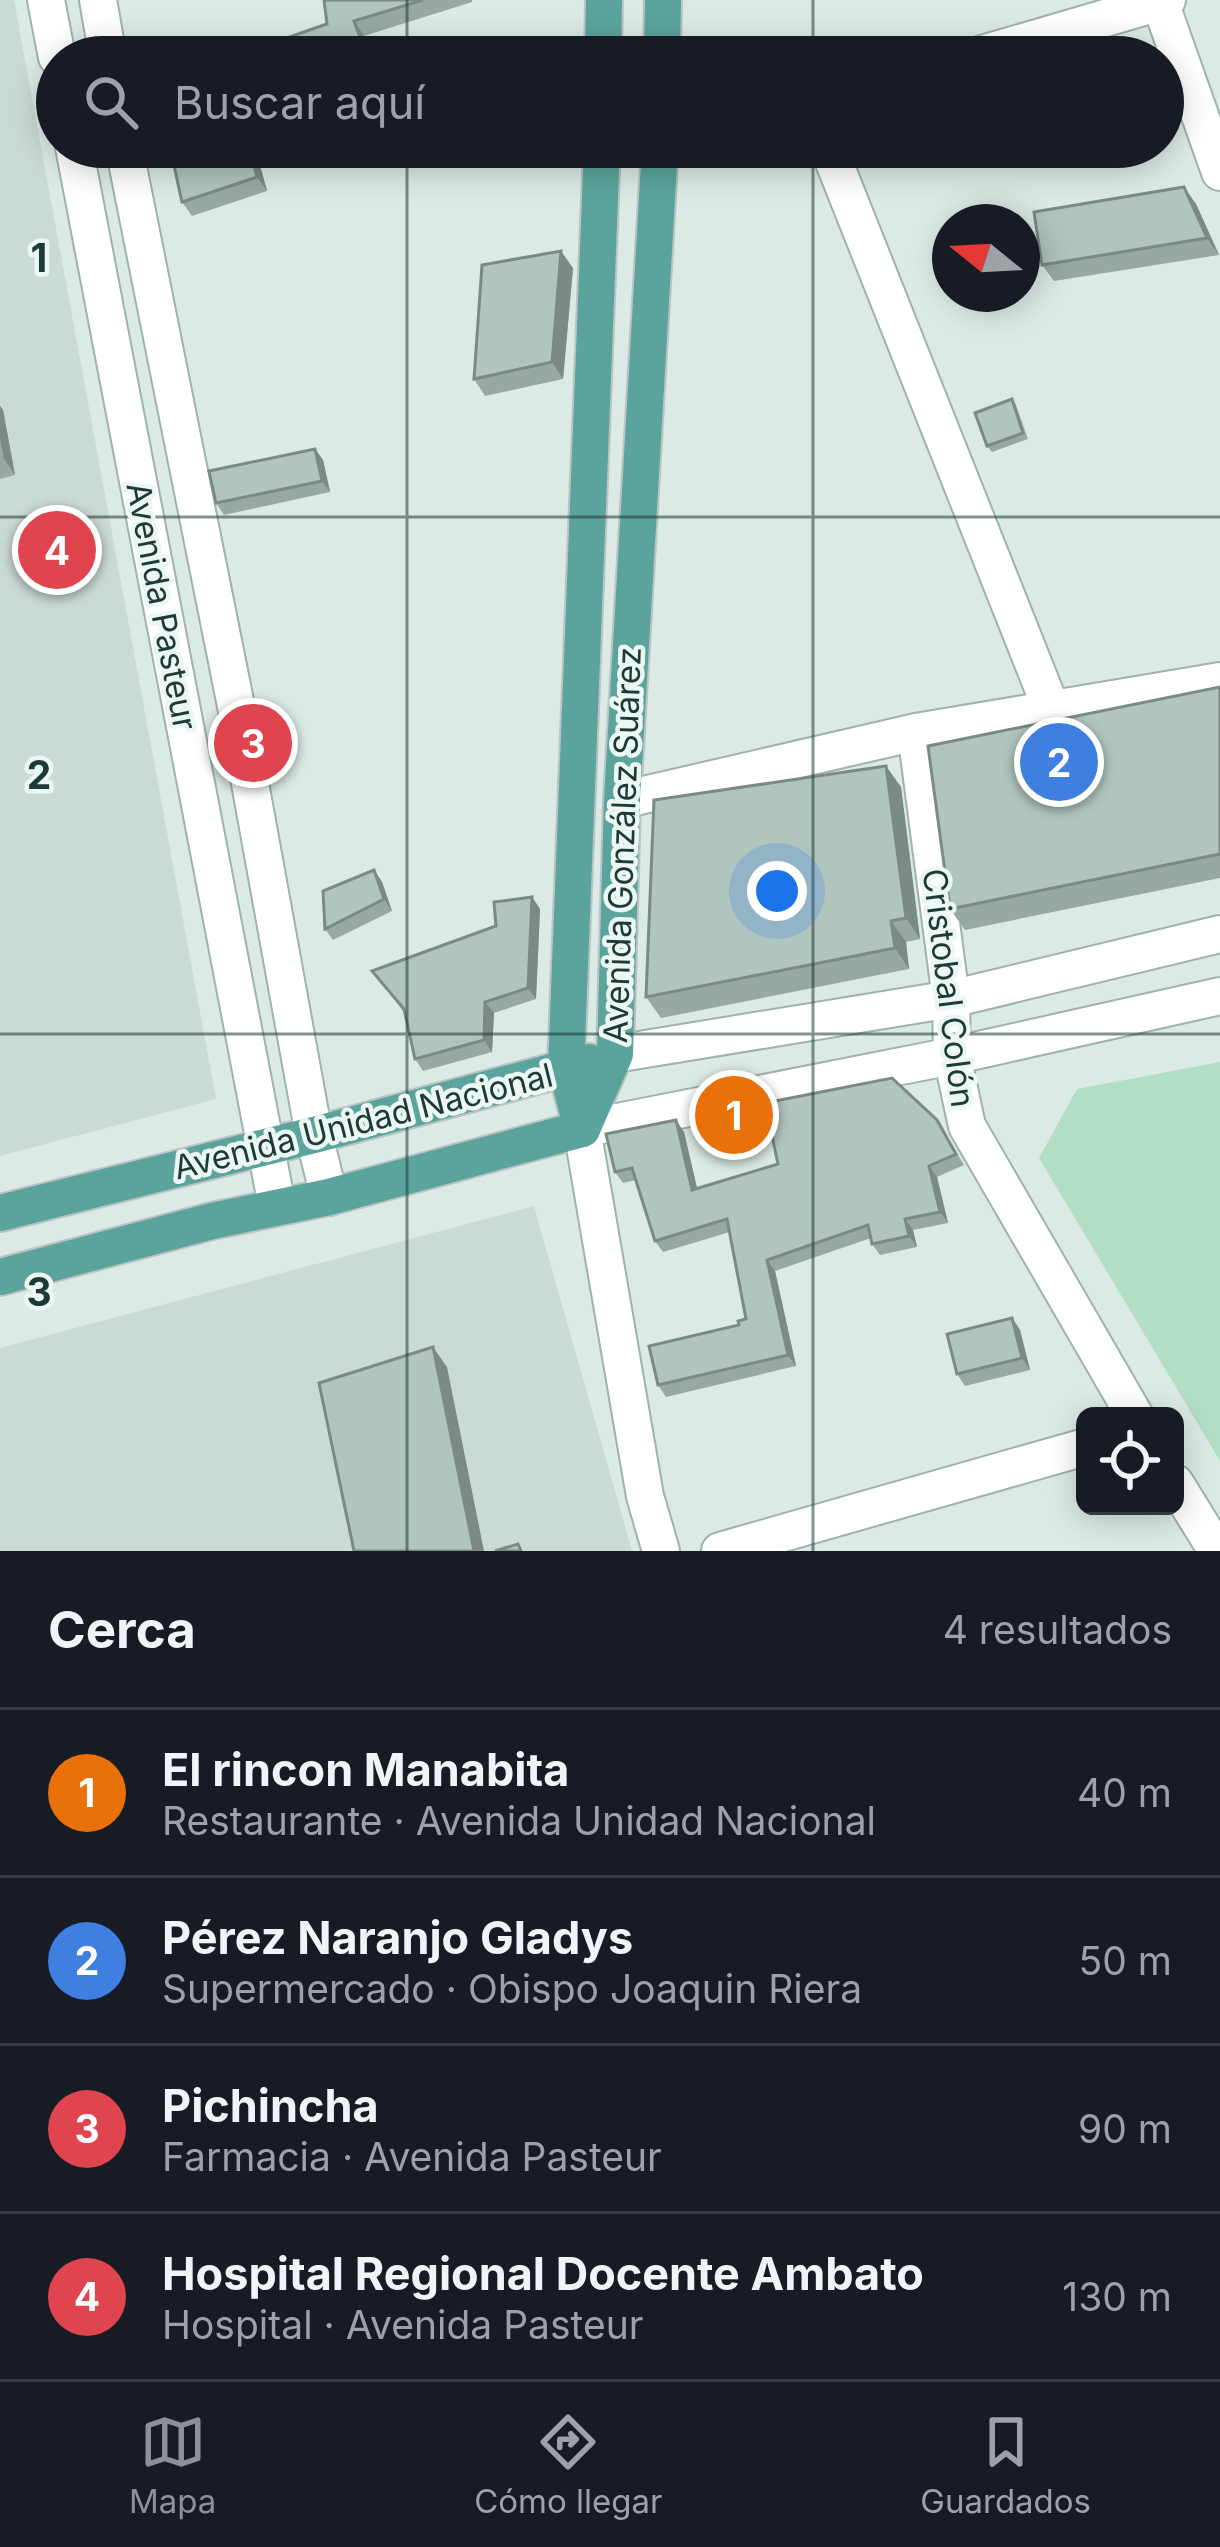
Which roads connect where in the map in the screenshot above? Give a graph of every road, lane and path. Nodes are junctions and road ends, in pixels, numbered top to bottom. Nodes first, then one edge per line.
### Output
1 (46, 0) edge
2 (98, 0) edge
3 (604, 0) edge
4 (663, 0) edge
5 (1164, 1) edge
6 (53, 36) edge
7 (104, 36) edge
8 (603, 36) edge
9 (662, 36) edge
10 (1044, 36) edge
11 (1175, 36) edge
12 (1184, 62) edge
13 (78, 168) edge
14 (128, 168) edge
15 (605, 168) edge
16 (659, 168) edge
17 (837, 168) edge
18 (1220, 172) edge
19 (1220, 680) edge
20 (1052, 708) junction
21 (916, 733) junction
22 (622, 800) junction
23 (1220, 934) edge
24 (1220, 996) edge
25 (951, 999) junction
26 (615, 1054) junction
27 (952, 1056) junction
28 (566, 1068) junction
29 (582, 1129) junction
30 (314, 1135) junction
31 (266, 1146) junction
32 (329, 1197) junction
33 (277, 1206) junction
34 (0, 1213) edge
35 (0, 1276) edge
36 (1130, 1407) edge
37 (1076, 1450) edge
38 (1184, 1498) edge
39 (662, 1551) edge
40 (720, 1551) edge
41 (1217, 1551) edge

1 - 6 street
2 - 7 street
3 - 8 main road
4 - 9 main road
5 - 10 street
5 - 11 street
12 - 18 street
13 - 31 street, Avenida Pasteur
14 - 30 street, Avenida Pasteur
15 - 28 main road, Avenida González Suárez
16 - 22 main road, Avenida González Suárez
17 - 20 street
19 - 20 street
20 - 21 street
21 - 22 street
21 - 25 street, Cristobal Colón
22 - 26 main road, Avenida González Suárez
23 - 25 street, Avenida Unidad Nacional
24 - 27 street, Avenida Unidad Nacional
25 - 26 street, Avenida Unidad Nacional
25 - 27 street, Cristobal Colón
26 - 28 main road, Avenida Unidad Nacional
26 - 29 main road, Avenida González Suárez
27 - 29 street, Avenida Unidad Nacional
27 - 36 street, Cristobal Colón
28 - 29 main road, Avenida González Suárez
28 - 30 main road, Avenida Unidad Nacional
29 - 32 main road, Avenida Unidad Nacional
29 - 39 street
30 - 31 main road, Avenida Unidad Nacional
30 - 32 street, Avenida Pasteur
31 - 33 street, Avenida Pasteur
31 - 34 main road, Avenida Unidad Nacional
32 - 33 main road, Avenida Unidad Nacional
33 - 35 main road, Avenida Unidad Nacional
37 - 40 street
38 - 41 street

